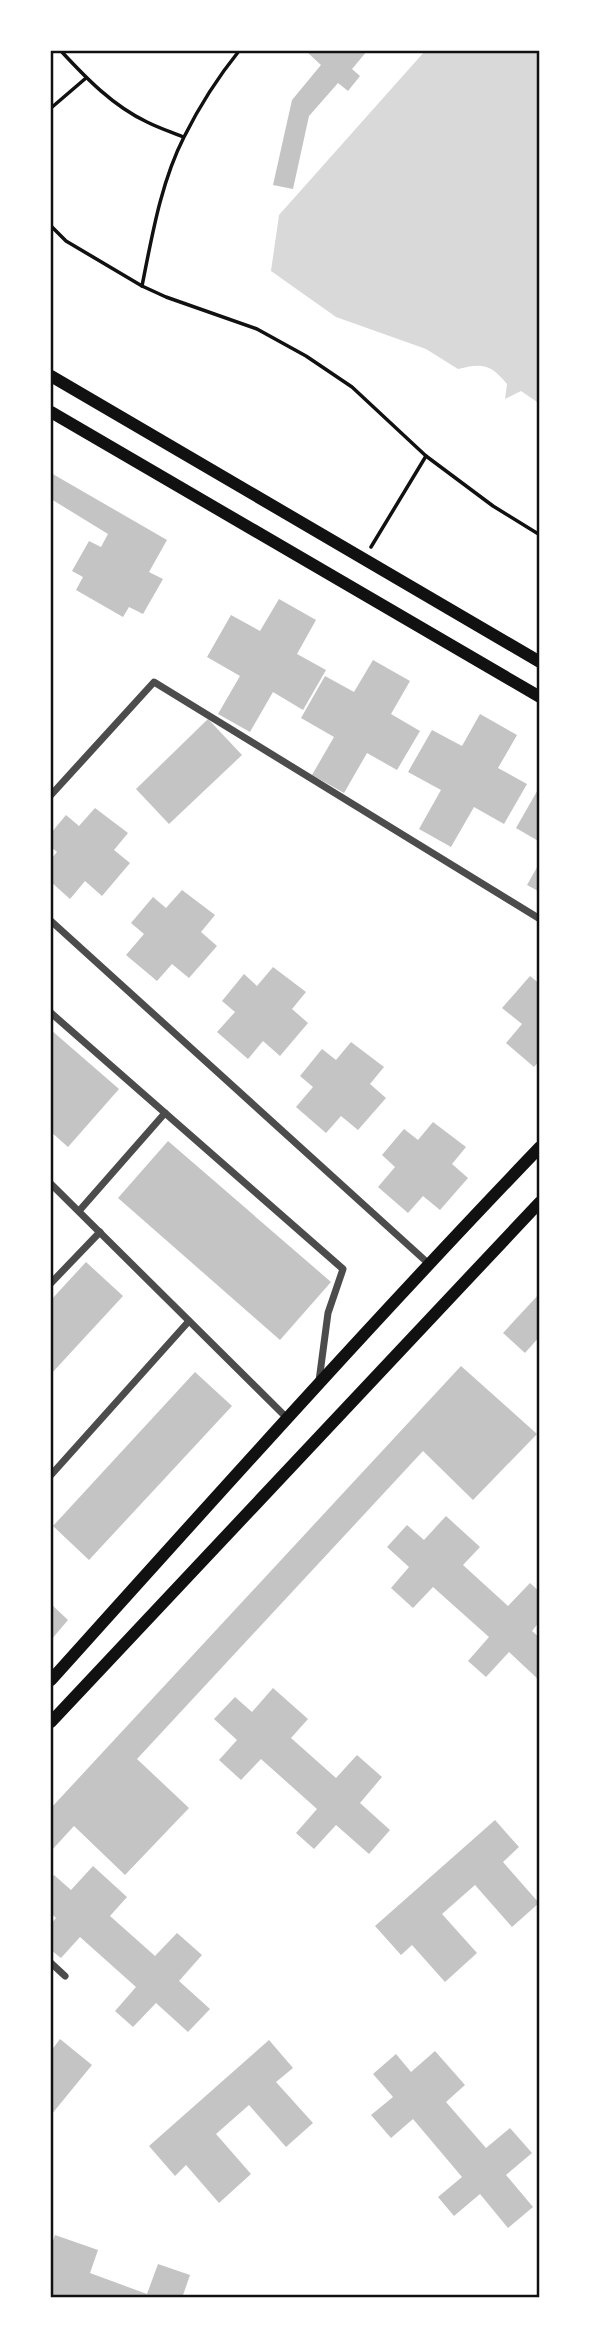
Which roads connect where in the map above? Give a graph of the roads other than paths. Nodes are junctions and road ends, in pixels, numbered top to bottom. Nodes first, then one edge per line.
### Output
1 (51, 376) edge
2 (51, 412) edge
3 (540, 662) edge
4 (540, 697) edge
5 (51, 795) edge
6 (540, 919) edge
7 (51, 921) edge
8 (51, 1013) edge
9 (165, 1113) junction
10 (540, 1147) edge
11 (51, 1184) edge
12 (540, 1202) edge
13 (79, 1211) junction
14 (100, 1232) junction
15 (429, 1264) junction
16 (51, 1283) edge
17 (189, 1321) junction
18 (319, 1383) junction
19 (287, 1418) junction
20 (51, 1475) edge
21 (51, 1680) edge
22 (51, 1722) edge
23 (51, 1963) edge
24 (65, 1976) dead end

1 - 3 main road
2 - 4 main road
5 - 6 street
7 - 15 street
8 - 9 street
9 - 13 street
9 - 18 street
10 - 15 main road
11 - 13 street
12 - 22 main road
13 - 14 street
14 - 16 street
14 - 17 street
15 - 18 main road
17 - 19 street
17 - 20 street
18 - 19 main road
19 - 21 main road
23 - 24 street

